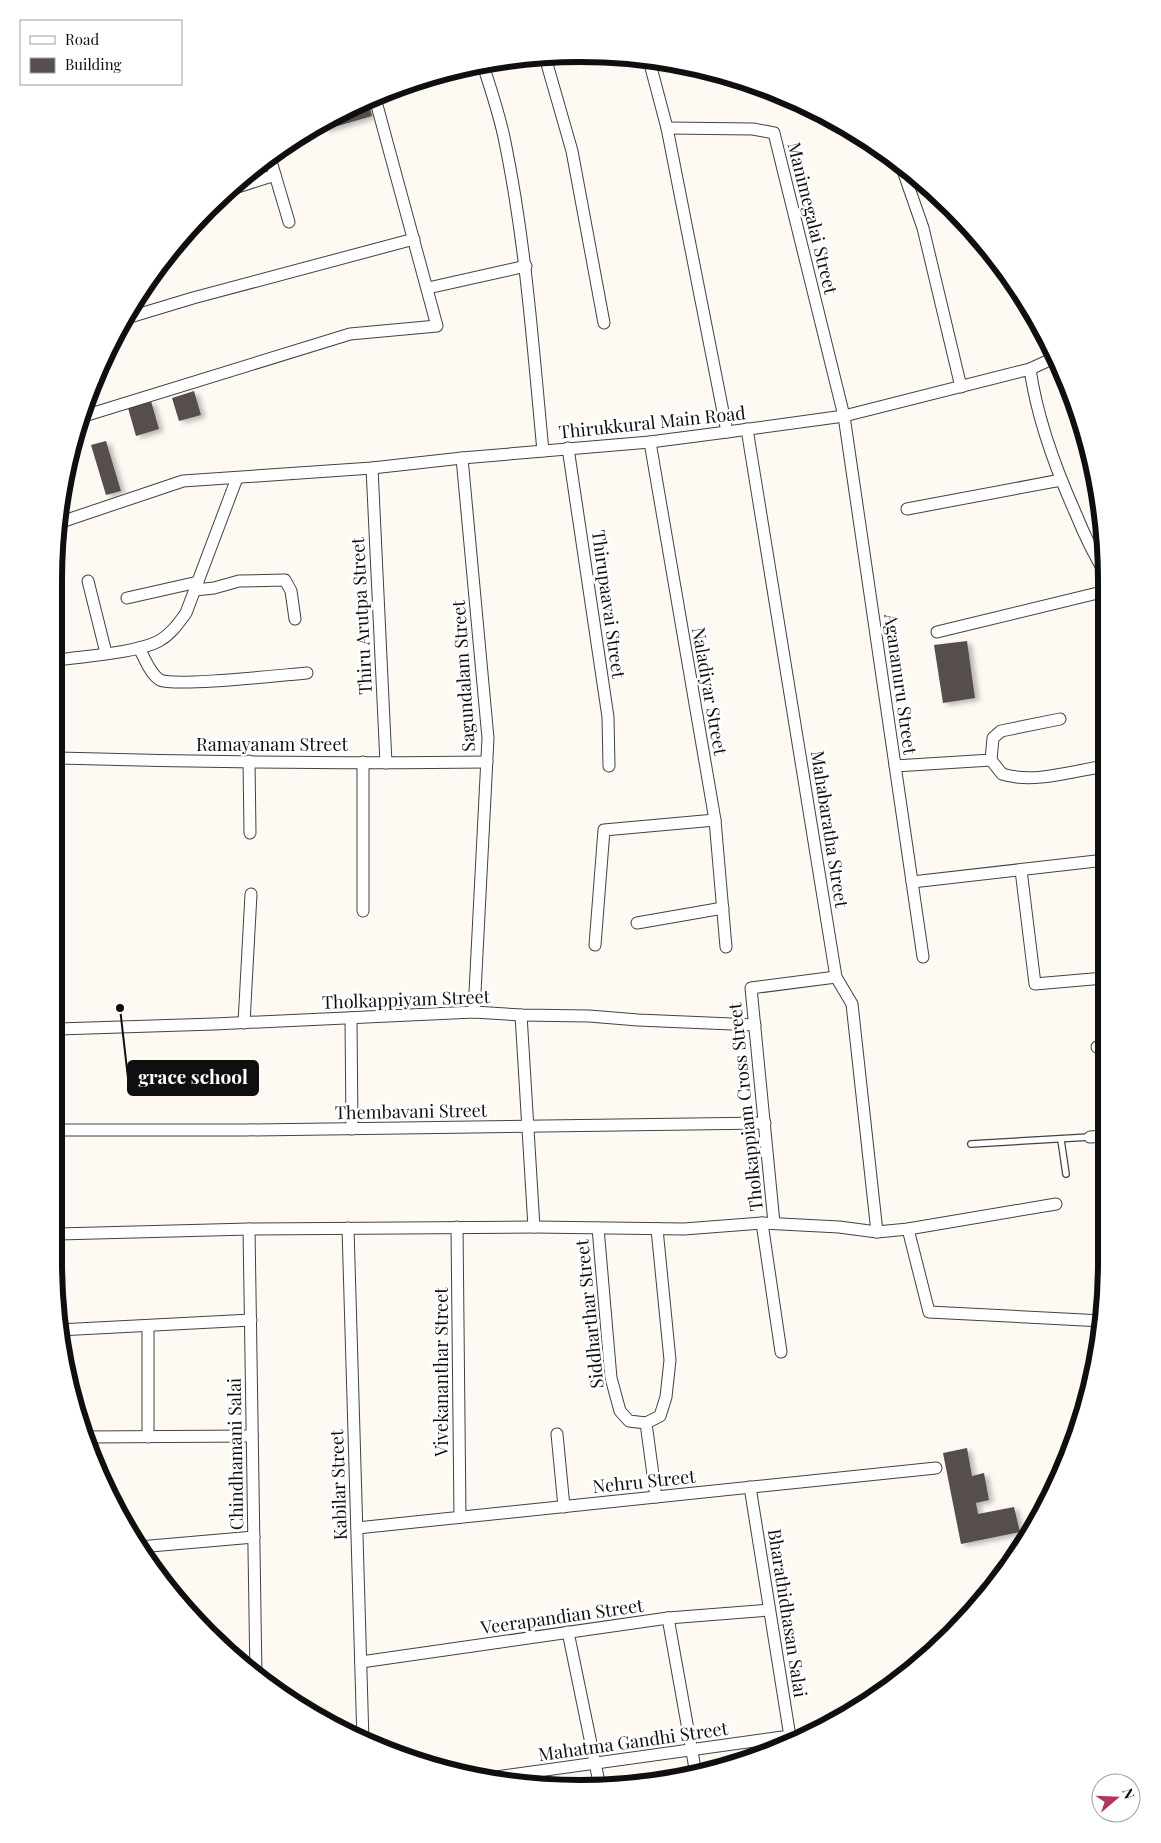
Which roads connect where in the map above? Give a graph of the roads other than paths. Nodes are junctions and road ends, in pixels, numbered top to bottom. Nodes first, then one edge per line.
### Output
1 (547, 64) edge
2 (651, 67) edge
3 (486, 71) edge
4 (377, 104) edge
5 (667, 128) junction
6 (272, 165) edge
7 (275, 175) junction
8 (905, 178) edge
9 (248, 184) edge
10 (289, 222) dead end
11 (414, 239) junction
12 (526, 266) junction
13 (428, 288) junction
14 (136, 315) edge
15 (604, 323) dead end
16 (1049, 360) edge
17 (1030, 369) junction
18 (961, 386) junction
19 (90, 414) edge
20 (844, 416) junction
21 (747, 429) junction
22 (728, 432) junction
23 (650, 442) junction
24 (568, 448) junction
25 (543, 451) junction
26 (462, 458) junction
27 (372, 468) junction
28 (237, 478) junction
29 (1061, 480) junction
30 (907, 509) dead end
31 (66, 520) edge
32 (1097, 561) edge
33 (88, 581) dead end
34 (197, 586) junction
35 (1098, 593) edge
36 (127, 598) dead end
37 (295, 619) dead end
38 (936, 632) dead end
39 (139, 648) junction
40 (106, 653) junction
41 (62, 659) edge
42 (307, 674) dead end
43 (1060, 719) dead end
44 (62, 758) edge
45 (991, 760) junction
46 (249, 761) junction
47 (363, 762) junction
48 (487, 762) junction
49 (386, 763) junction
50 (609, 766) dead end
51 (895, 766) junction
52 (1098, 767) edge
53 (715, 820) junction
54 (250, 833) dead end
55 (1098, 861) edge
56 (1021, 870) junction
57 (912, 882) junction
58 (251, 894) dead end
59 (723, 908) junction
60 (363, 911) dead end
61 (637, 923) dead end
62 (595, 945) dead end
63 (726, 946) dead end
64 (922, 957) dead end
65 (836, 977) junction
66 (1098, 979) edge
67 (474, 1012) junction
68 (521, 1015) junction
69 (351, 1018) junction
70 (244, 1022) junction
71 (755, 1025) junction
72 (62, 1029) edge
73 (765, 1123) junction
74 (528, 1127) junction
75 (352, 1129) junction
76 (62, 1130) edge
77 (1098, 1136) edge
78 (1090, 1137) joint
79 (1061, 1140) junction
80 (971, 1144) dead end
81 (1066, 1174) dead end
82 (1056, 1204) dead end
83 (762, 1223) junction
84 (774, 1223) junction
85 (457, 1227) junction
86 (534, 1227) junction
87 (348, 1228) junction
88 (598, 1228) junction
89 (249, 1229) junction
90 (657, 1229) junction
91 (908, 1229) junction
92 (877, 1232) junction
93 (62, 1234) edge
94 (251, 1320) junction
95 (1095, 1321) edge
96 (148, 1326) junction
97 (67, 1330) edge
98 (780, 1352) dead end
99 (646, 1423) junction
100 (557, 1434) dead end
101 (252, 1436) junction
102 (93, 1437) edge
103 (148, 1437) junction
104 (936, 1468) dead end
105 (750, 1488) junction
106 (656, 1498) junction
107 (564, 1507) junction
108 (460, 1517) junction
109 (357, 1528) junction
110 (254, 1536) junction
111 (148, 1546) edge
112 (769, 1610) junction
113 (668, 1618) junction
114 (568, 1632) junction
115 (361, 1662) junction
116 (256, 1666) edge
117 (363, 1732) edge
118 (790, 1736) edge
119 (778, 1741) edge
120 (691, 1750) junction
121 (596, 1763) junction
122 (695, 1768) edge
123 (511, 1776) edge
124 (599, 1779) edge

1 - 15 street
2 - 5 street
3 - 12 street
4 - 11 street
5 - 20 street, Manimegalai Street
5 - 22 street
6 - 7 street
7 - 9 street
7 - 10 street
8 - 18 street
11 - 13 street
11 - 14 street
12 - 13 street
12 - 25 street
13 - 19 street
16 - 17 street, Thirukkural Main Road
17 - 18 street, Thirukkural Main Road
17 - 29 street
18 - 20 street, Thirukkural Main Road
20 - 21 street, Thirukkural Main Road
20 - 51 street, Agananuru Street
21 - 22 street, Thirukkural Main Road
21 - 65 street, Mahabaratha Street
22 - 23 street, Thirukkural Main Road
23 - 24 street, Thirukkural Main Road
23 - 53 street, Naladiyar Street
24 - 25 street, Thirukkural Main Road
24 - 50 street, Thirupaavai Street
25 - 26 street, Thirukkural Main Road
26 - 27 street, Thirukkural Main Road
26 - 48 street, Sagundalam Street
27 - 28 street, Thirukkural Main Road
27 - 49 street, Thiru Arutpa Street
28 - 31 street, Thirukkural Main Road
28 - 34 street
29 - 30 street
29 - 32 street
33 - 40 street
34 - 36 street
34 - 37 street
34 - 39 street
35 - 38 street
39 - 40 street
39 - 42 street
40 - 41 street
43 - 45 street
44 - 46 street, Ramayanam Street
45 - 51 street
45 - 52 street
46 - 47 street, Ramayanam Street
46 - 54 street
47 - 49 street, Ramayanam Street
47 - 60 street
48 - 49 street, Ramayanam Street
48 - 67 street, Sagundalam Street
51 - 57 street, Agananuru Street
53 - 59 street, Naladiyar Street
53 - 62 street
55 - 56 street
56 - 57 street
56 - 66 street
57 - 64 street, Agananuru Street
58 - 70 street
59 - 61 street
59 - 63 street, Naladiyar Street
65 - 71 street, Tholkappiam Cross Street
65 - 92 street, Mahabaratha Street
67 - 68 street, Tholkappiyam Street
67 - 69 street, Tholkappiyam Street
68 - 71 street, Tholkappiyam Street
68 - 74 street
69 - 70 street, Tholkappiyam Street
69 - 75 street
70 - 72 street, Tholkappiyam Street
71 - 73 street, Tholkappiam Cross Street
73 - 74 street, Thembavani Street
73 - 84 street, Tholkappiam Cross Street
74 - 75 street, Thembavani Street
74 - 86 street
75 - 76 street, Thembavani Street
77 - 78 street
78 - 79 lane
79 - 80 lane
79 - 81 lane
82 - 91 street
83 - 84 street
83 - 90 street
83 - 98 street
84 - 92 street
85 - 86 street
85 - 87 street
85 - 108 street, Vivekananthar Street
86 - 88 street
87 - 89 street
87 - 109 street, Kabilar Street
88 - 90 street
88 - 99 street, Siddharthar Street
89 - 93 street
89 - 94 street, Chindhamani Salai
90 - 99 street
91 - 92 street
91 - 95 street
94 - 96 street
94 - 101 street, Chindhamani Salai
96 - 97 street
96 - 103 street
99 - 106 street
100 - 107 street
101 - 103 street
101 - 110 street, Chindhamani Salai
102 - 103 street
104 - 105 street, Nehru Street
105 - 106 street, Nehru Street
105 - 112 street, Bharathidhasan Salai
106 - 107 street, Nehru Street
107 - 108 street, Nehru Street
108 - 109 street, Nehru Street
109 - 115 street, Kabilar Street
110 - 111 street
110 - 116 street, Chindhamani Salai
112 - 113 street, Veerapandian Street
112 - 118 street, Bharathidhasan Salai
113 - 114 street, Veerapandian Street
113 - 120 street
114 - 115 street, Veerapandian Street
114 - 121 street
115 - 117 street, Kabilar Street
119 - 120 street, Mahatma Gandhi Street
120 - 121 street, Mahatma Gandhi Street
120 - 122 street
121 - 123 street, Mahatma Gandhi Street
121 - 124 street

